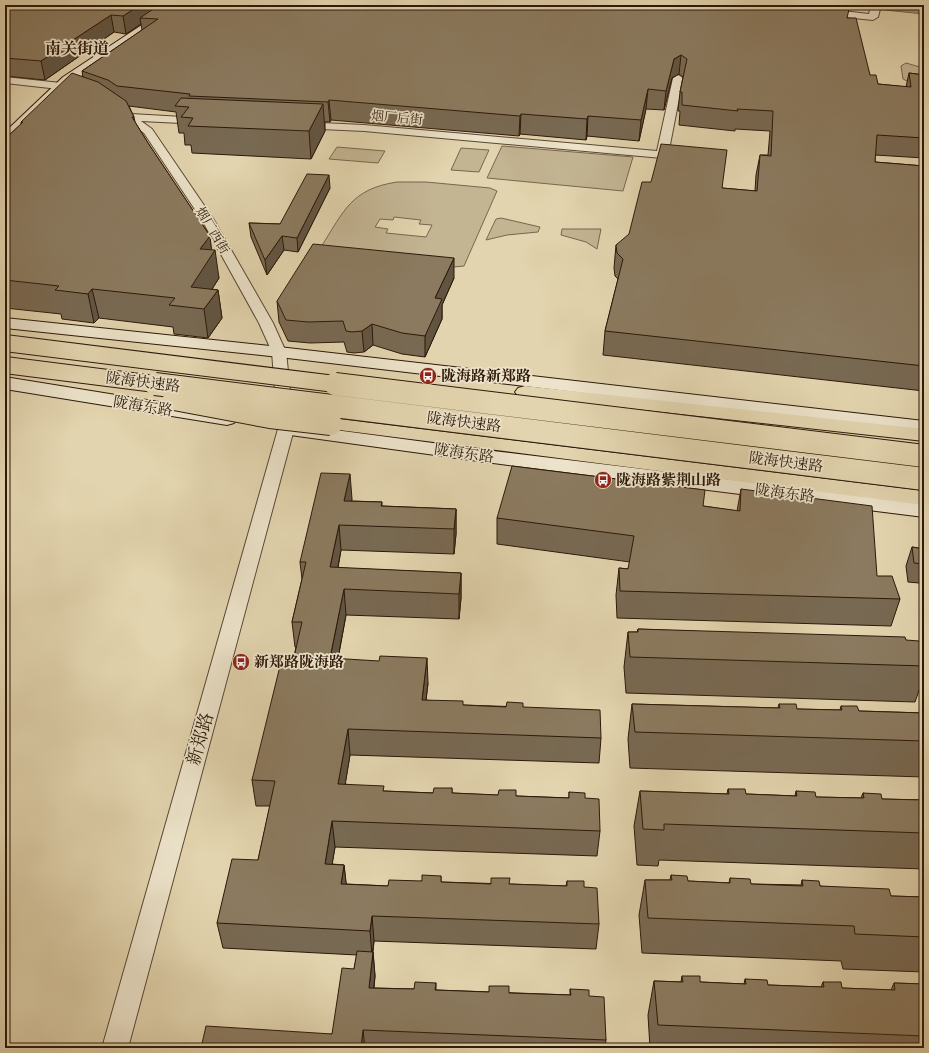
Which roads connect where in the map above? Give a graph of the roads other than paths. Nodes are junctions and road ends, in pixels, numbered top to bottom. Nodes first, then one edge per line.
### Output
1 (179, 5) edge
2 (875, 9) edge
3 (814, 12) edge
4 (678, 78) edge
5 (5, 80) edge
6 (61, 86) junction
7 (87, 96) edge
8 (107, 103) edge
9 (128, 116) junction
10 (215, 121) edge
11 (291, 124) edge
12 (5, 140) edge
13 (5, 323) edge
14 (5, 343) edge
15 (30, 346) junction
16 (279, 352) junction
17 (7, 371) edge
18 (924, 427) edge
19 (286, 429) junction
20 (924, 435) edge
21 (924, 456) edge
22 (924, 479) edge
23 (924, 498) edge
24 (924, 510) edge
25 (115, 1048) edge

1 - 6 street
2 - 3 street
4 - 11 street, 烟厂后街
5 - 6 street
6 - 7 street
6 - 12 street
8 - 9 street, 烟厂西街
9 - 10 street
9 - 16 street, 烟厂西街
13 - 16 street
14 - 15 highway, 陇海快速路, bridge
15 - 20 highway, bridge
15 - 21 highway, 陇海快速路, bridge
16 - 18 street
16 - 19 street, 烟厂西街
17 - 19 street, 陇海东路
17 - 22 highway, 陇海快速路, bridge
17 - 23 highway, bridge
19 - 24 street, 陇海东路
19 - 25 street, 新郑路

